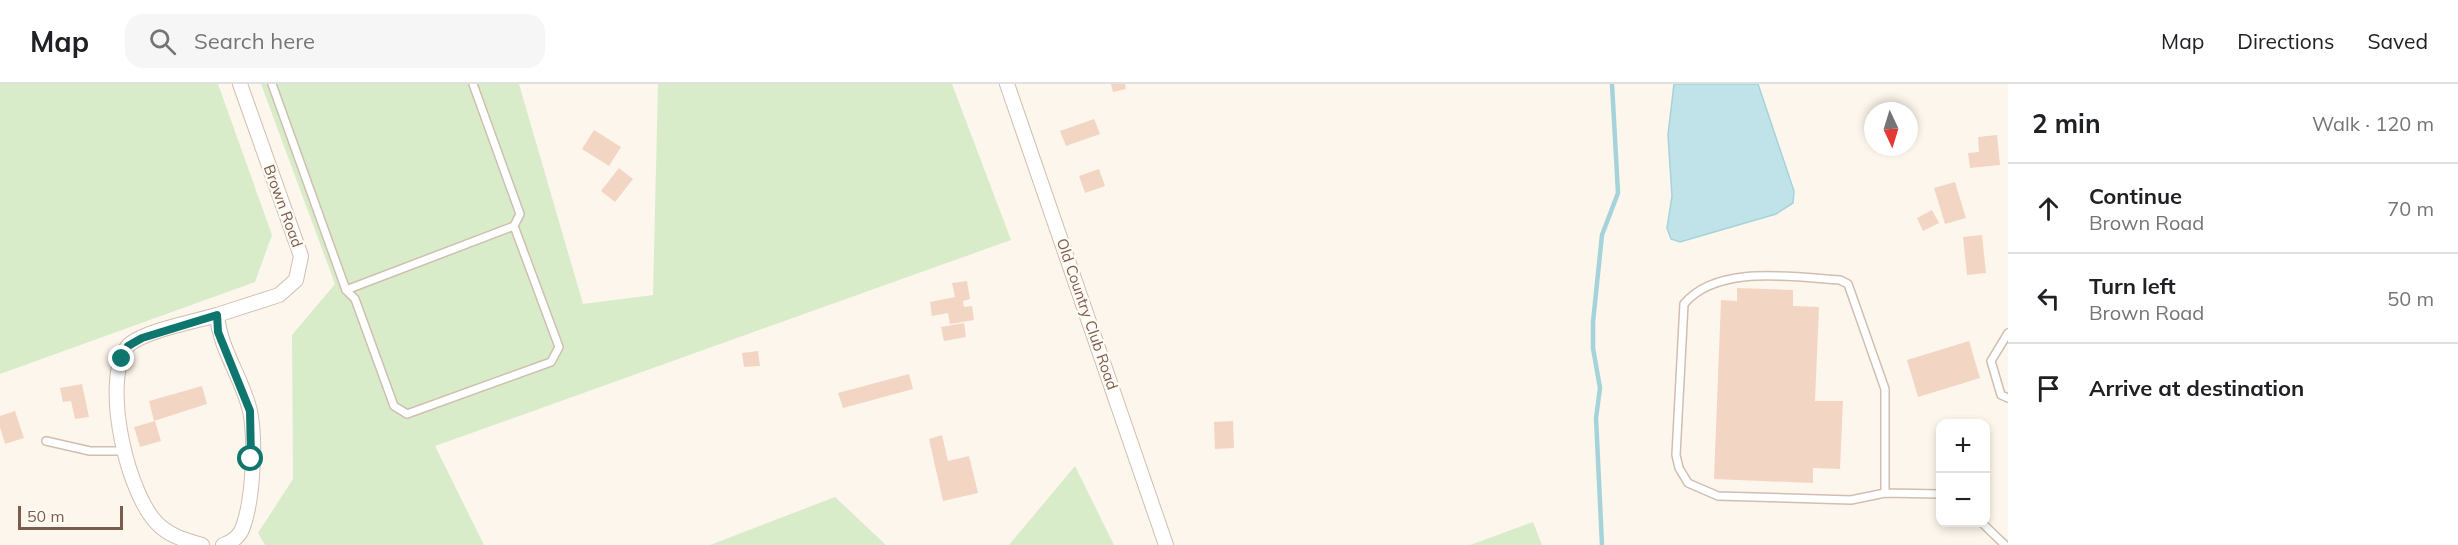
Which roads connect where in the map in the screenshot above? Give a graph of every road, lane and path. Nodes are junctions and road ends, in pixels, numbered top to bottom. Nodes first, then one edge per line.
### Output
1 (240, 84) edge
2 (272, 84) edge
3 (473, 84) edge
4 (1007, 84) edge
5 (514, 226) junction
6 (346, 290) junction
7 (217, 315) junction
8 (2008, 333) edge
9 (2008, 398) edge
10 (46, 441) dead end
11 (123, 451) junction
12 (1885, 493) junction
13 (1936, 494) edge
14 (1986, 527) edge
15 (202, 545) edge
16 (224, 545) edge
17 (1166, 545) edge
18 (2005, 545) edge

1 - 7 street, Brown Road
2 - 6 lane
3 - 5 lane
4 - 17 street, Old Country Club Road
5 - 6 lane
5 - 6 lane
7 - 11 street, Brown Road
7 - 16 street
8 - 9 lane
10 - 11 lane
11 - 15 street, Brown Road
12 - 12 lane
12 - 13 lane
14 - 18 lane

